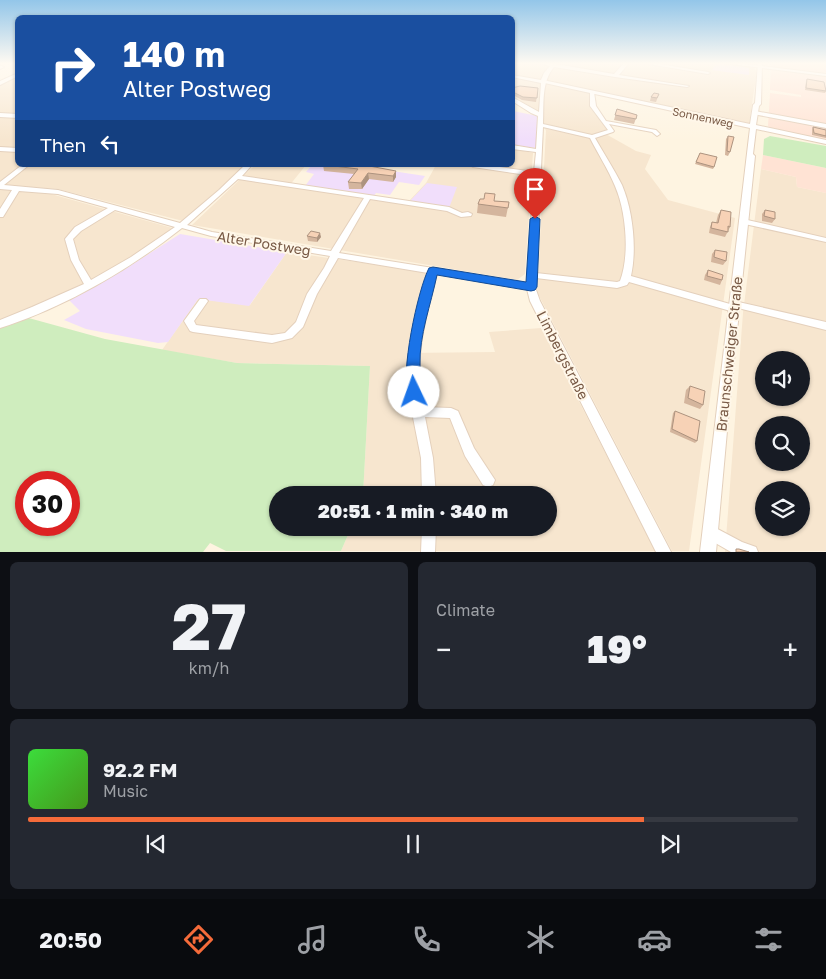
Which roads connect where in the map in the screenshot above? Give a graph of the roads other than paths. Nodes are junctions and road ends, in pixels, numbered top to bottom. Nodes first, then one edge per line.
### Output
1 (543, 89) edge
2 (576, 89) edge
3 (759, 89) edge
4 (592, 92) junction
5 (515, 100) edge
6 (541, 114) junction
7 (758, 114) junction
8 (0, 115) edge
9 (15, 116) edge
10 (604, 122) junction
11 (541, 125) junction
12 (826, 126) edge
13 (753, 128) junction
14 (658, 134) dead end
15 (592, 138) junction
16 (826, 143) edge
17 (515, 147) edge
18 (0, 149) edge
19 (15, 150) edge
20 (539, 151) junction
21 (24, 167) edge
22 (247, 167) edge
23 (486, 167) edge
24 (538, 175) junction
25 (237, 177) junction
26 (0, 186) edge
27 (17, 188) junction
28 (368, 197) junction
29 (113, 208) junction
30 (0, 214) edge
31 (468, 214) dead end
32 (743, 221) junction
33 (182, 227) junction
34 (826, 240) edge
35 (335, 254) junction
36 (433, 271) junction
37 (531, 275) junction
38 (626, 278) junction
39 (89, 285) junction
40 (531, 287) junction
41 (203, 301) dead end
42 (731, 307) junction
43 (0, 324) edge
44 (826, 326) edge
45 (418, 412) junction
46 (488, 480) dead end
47 (428, 486) edge
48 (710, 532) junction
49 (429, 536) edge
50 (428, 552) edge
51 (664, 552) edge
52 (708, 552) edge
53 (751, 552) edge

1 - 6 street, Limbergstraße
2 - 4 street, Sonnenweg
3 - 7 street, Braunschweiger Straße
4 - 10 street
4 - 13 street, Sonnenweg
5 - 6 street
6 - 11 street, Limbergstraße
7 - 12 street
7 - 13 street, Braunschweiger Straße
8 - 9 street
10 - 14 street
10 - 15 street
11 - 15 street
11 - 20 street, Limbergstraße
13 - 16 street, Sonnenweg
13 - 32 street, Braunschweiger Straße
15 - 38 street
17 - 20 street
18 - 19 street
20 - 24 street, Limbergstraße
21 - 26 street
22 - 25 street
23 - 24 street
24 - 37 street, Limbergstraße
25 - 28 street
25 - 33 street
26 - 27 street, Alter Postweg
27 - 29 street, Alter Postweg
27 - 30 street
28 - 31 street
28 - 35 street
29 - 33 street, Alter Postweg
29 - 39 street
32 - 34 street
32 - 42 street, Braunschweiger Straße
33 - 35 street, Alter Postweg
33 - 39 street
35 - 36 street, Alter Postweg
35 - 41 street
36 - 40 street, Alter Postweg
36 - 45 street
37 - 38 street
37 - 40 street, Limbergstraße
38 - 42 street
39 - 43 street
40 - 51 street, Limbergstraße
42 - 44 street
42 - 48 street, Braunschweiger Straße
45 - 46 street
45 - 47 street
48 - 52 street, Braunschweiger Straße
48 - 53 street
49 - 50 street

